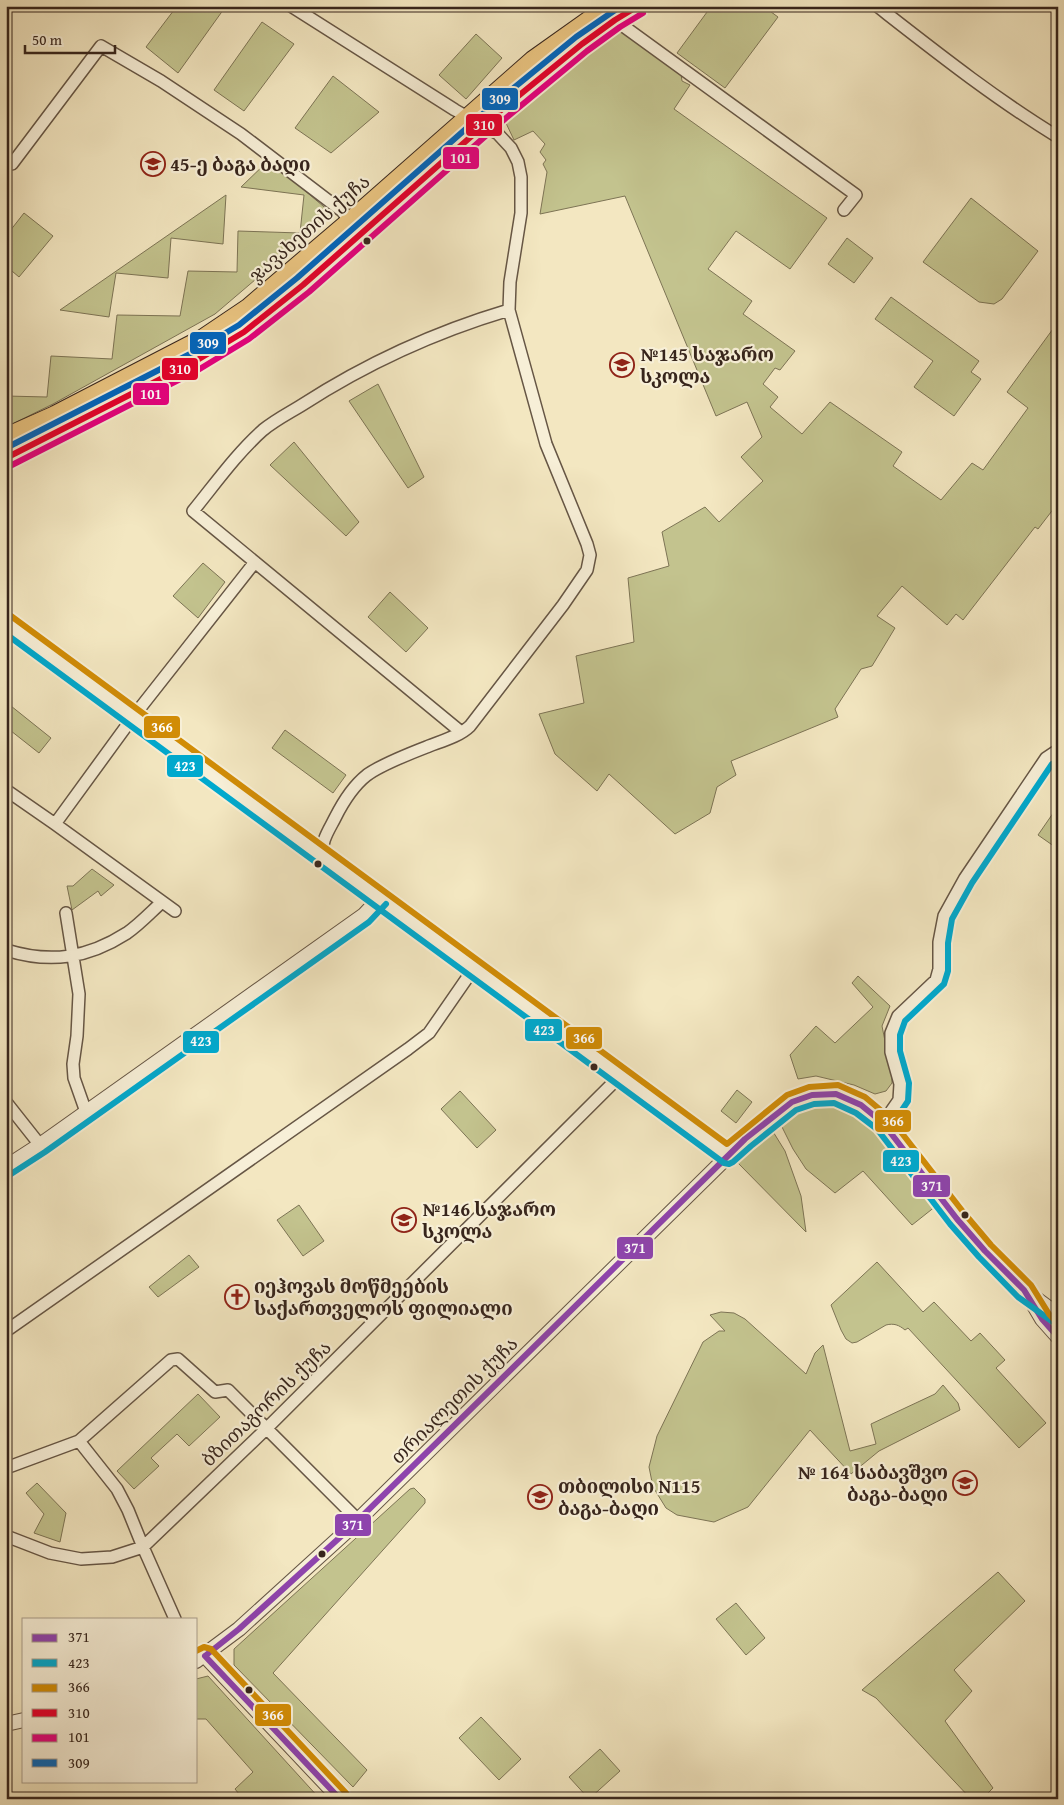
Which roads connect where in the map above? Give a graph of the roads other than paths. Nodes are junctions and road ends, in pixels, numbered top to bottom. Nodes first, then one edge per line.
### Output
1 (291, 6) edge
2 (638, 6) edge
3 (877, 6) edge
4 (612, 13) edge
5 (468, 117) junction
6 (484, 125) junction
7 (1058, 137) edge
8 (6, 164) edge
9 (844, 210) dead end
10 (350, 221) junction
11 (509, 310) junction
12 (6, 437) edge
13 (6, 458) edge
14 (254, 562) junction
15 (6, 623) edge
16 (133, 717) junction
17 (461, 732) junction
18 (1058, 750) edge
19 (6, 790) edge
20 (55, 824) junction
21 (323, 857) junction
22 (380, 898) junction
23 (162, 902) junction
24 (175, 911) dead end
25 (66, 913) dead end
26 (6, 950) edge
27 (74, 956) junction
28 (474, 968) junction
29 (620, 1076) junction
30 (6, 1102) edge
31 (86, 1112) junction
32 (883, 1123) junction
33 (40, 1145) junction
34 (728, 1155) junction
35 (6, 1167) edge
36 (1024, 1290) junction
37 (1058, 1315) edge
38 (6, 1331) edge
39 (1058, 1338) edge
40 (266, 1429) junction
41 (79, 1441) junction
42 (6, 1468) edge
43 (358, 1520) junction
44 (6, 1536) edge
45 (142, 1547) junction
46 (175, 1618) edge
47 (201, 1658) edge
48 (22, 1720) edge
49 (6, 1724) edge
50 (340, 1799) edge

1 - 5 street
2 - 4 main road, ჯავახეთის ქუჩა
3 - 7 street
4 - 5 main road, ჯავახეთის ქუჩა
4 - 6 main road, ჯავახეთის ქუჩა
4 - 9 street
5 - 6 street
5 - 10 main road, ჯავახეთის ქუჩა
6 - 11 street
6 - 13 main road, ჯავახეთის ქუჩა
8 - 10 street
10 - 12 main road, ჯავახეთის ქუჩა
11 - 14 street
11 - 17 street
14 - 16 street
14 - 17 street
15 - 16 street
16 - 20 street
16 - 21 street
17 - 21 street
18 - 32 street
19 - 20 street
20 - 23 street
21 - 22 street
22 - 28 street
22 - 31 street
23 - 24 street
23 - 27 street
25 - 27 street
26 - 27 street
27 - 31 street
28 - 29 street
28 - 38 street
29 - 34 street
29 - 40 street, ბზითაგორის ქუჩა
30 - 33 street
31 - 33 street
32 - 34 street, თრიალეთის ქუჩა
32 - 36 street, თრიალეთის ქუჩა
33 - 35 street
34 - 43 street, თრიალეთის ქუჩა
36 - 37 street
36 - 39 street
40 - 41 street
40 - 43 street
40 - 45 street, ბზითაგორის ქუჩა
41 - 42 street
41 - 45 street
43 - 47 street, თრიალეთის ქუჩა
44 - 45 street, ბზითაგორის ქუჩა
45 - 46 street
47 - 50 street
48 - 49 street

